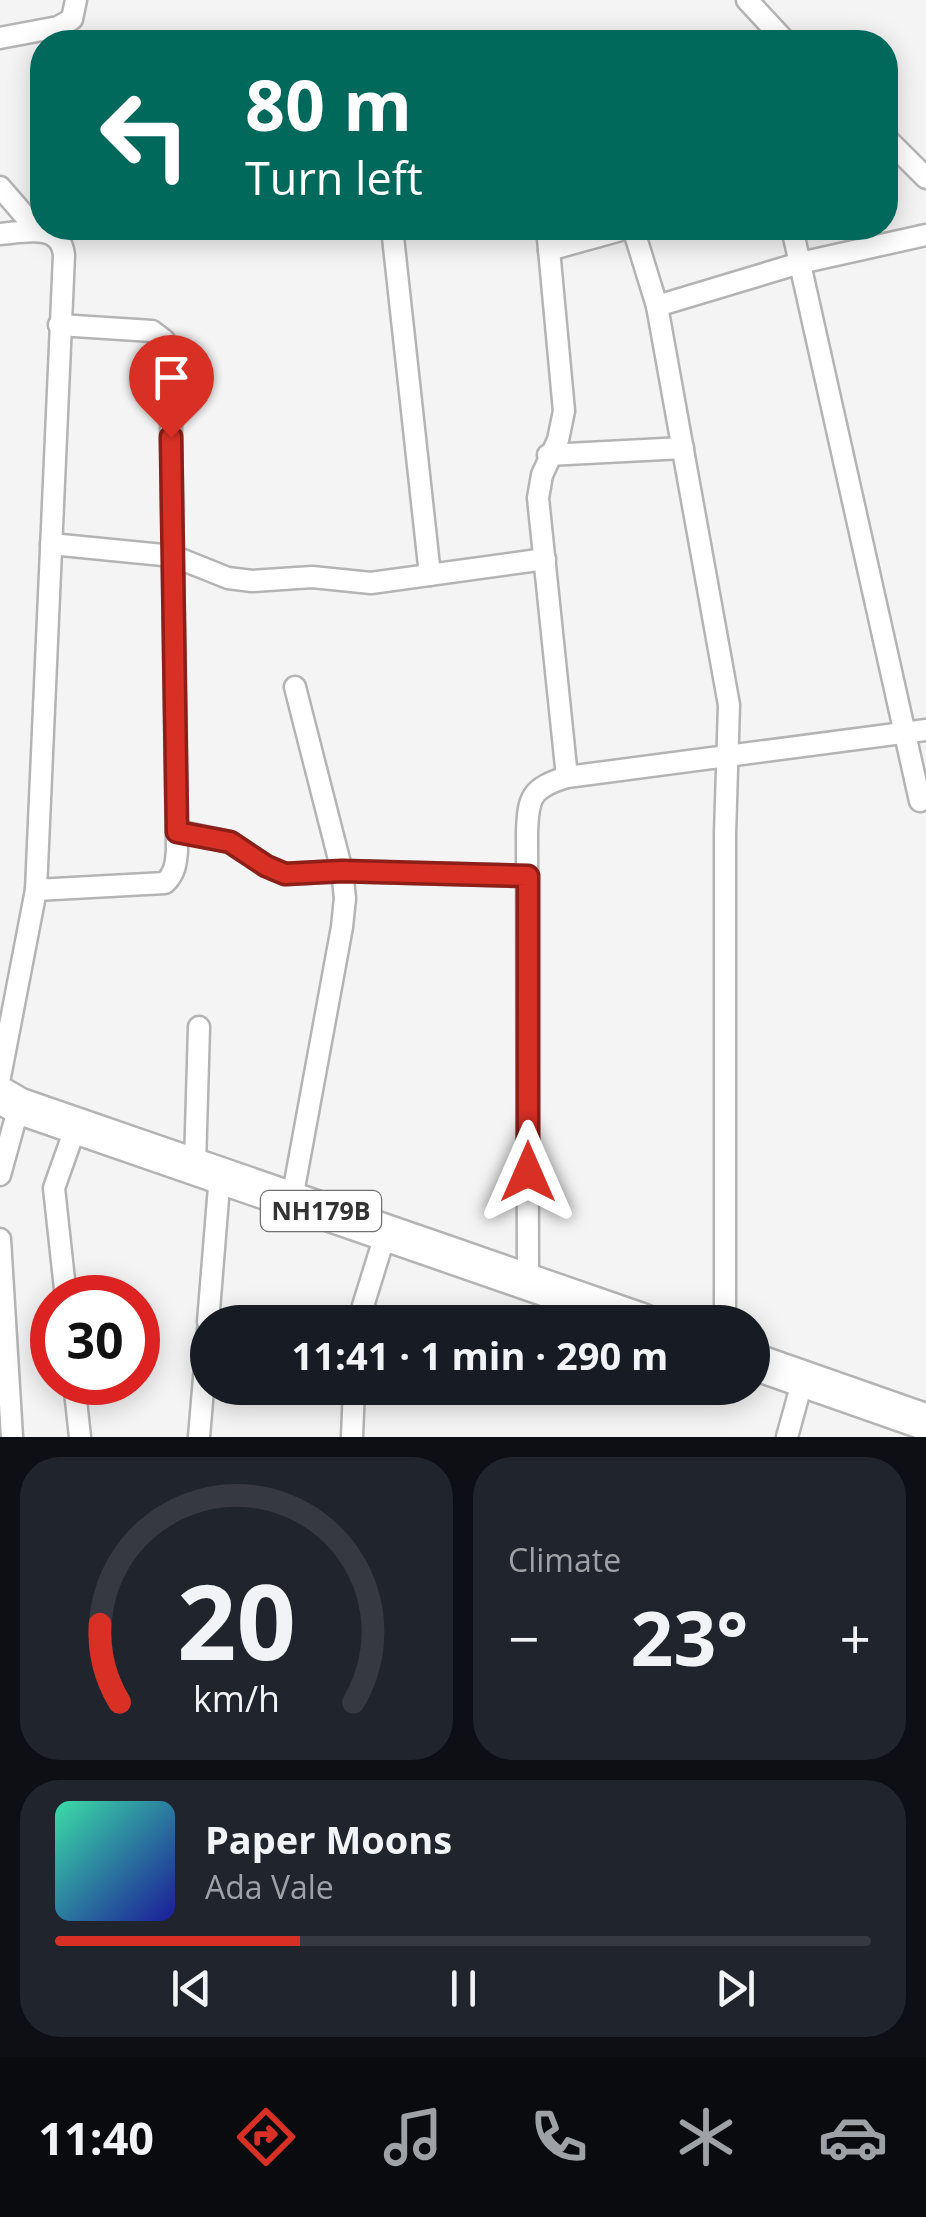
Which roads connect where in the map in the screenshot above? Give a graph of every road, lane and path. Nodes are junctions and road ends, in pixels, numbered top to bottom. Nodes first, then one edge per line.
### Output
1 (76, 0) edge
2 (747, 0) edge
3 (42, 30) edge
4 (775, 30) edge
5 (30, 32) edge
6 (0, 38) edge
7 (898, 150) edge
8 (926, 178) edge
9 (0, 187) edge
10 (30, 222) edge
11 (30, 232) edge
12 (0, 234) edge
13 (926, 235) edge
14 (58, 240) edge
15 (393, 240) edge
16 (549, 240) edge
17 (587, 240) edge
18 (635, 240) edge
19 (795, 240) edge
20 (550, 250) junction
21 (800, 263) junction
22 (657, 306) junction
23 (59, 325) junction
24 (683, 448) junction
25 (548, 455) junction
26 (51, 544) junction
27 (173, 556) junction
28 (545, 559) junction
29 (430, 575) junction
30 (295, 687) dead end
31 (926, 730) edge
32 (904, 731) junction
33 (730, 754) junction
34 (567, 777) junction
35 (920, 801) dead end
36 (177, 832) junction
37 (342, 871) junction
38 (528, 876) junction
39 (36, 890) junction
40 (199, 1026) dead end
41 (6, 1093) edge
42 (76, 1126) junction
43 (208, 1169) junction
44 (0, 1174) edge
45 (292, 1199) junction
46 (386, 1232) junction
47 (0, 1238) edge
48 (63, 1275) edge
49 (528, 1282) junction
50 (208, 1305) edge
51 (363, 1305) edge
52 (594, 1305) edge
53 (725, 1305) edge
54 (770, 1367) edge
55 (803, 1379) junction
56 (77, 1405) edge
57 (202, 1405) edge
58 (353, 1405) edge
59 (926, 1422) edge
60 (12, 1437) edge
61 (80, 1437) edge
62 (199, 1437) edge
63 (352, 1437) edge
64 (787, 1437) edge

1 - 3 street
2 - 4 street
5 - 6 street
7 - 8 street
9 - 10 street
11 - 12 street
13 - 21 street
14 - 23 street
15 - 29 street
16 - 20 street
17 - 20 street
18 - 22 street
19 - 21 street
20 - 25 street
21 - 22 street
21 - 32 street
22 - 24 street
23 - 26 street
23 - 27 street
24 - 25 street
24 - 33 street
25 - 28 street
26 - 27 street
26 - 39 street
27 - 29 street
27 - 36 street
28 - 29 street
28 - 34 street
30 - 37 street
31 - 32 street
32 - 33 street
32 - 35 street
33 - 34 street
33 - 53 street
34 - 38 street
36 - 37 street
36 - 39 street
37 - 38 street
37 - 45 street
38 - 49 street
39 - 41 street
40 - 43 street
41 - 42 highway, NH179B
41 - 44 street
42 - 43 highway, NH179B
42 - 48 street
43 - 45 highway, NH179B
43 - 50 street
45 - 46 highway, NH179B
46 - 49 highway, NH179B
46 - 51 street
47 - 60 street
49 - 52 highway, NH179B
54 - 55 highway
55 - 59 highway
55 - 64 street
56 - 61 street
57 - 62 street
58 - 63 street

